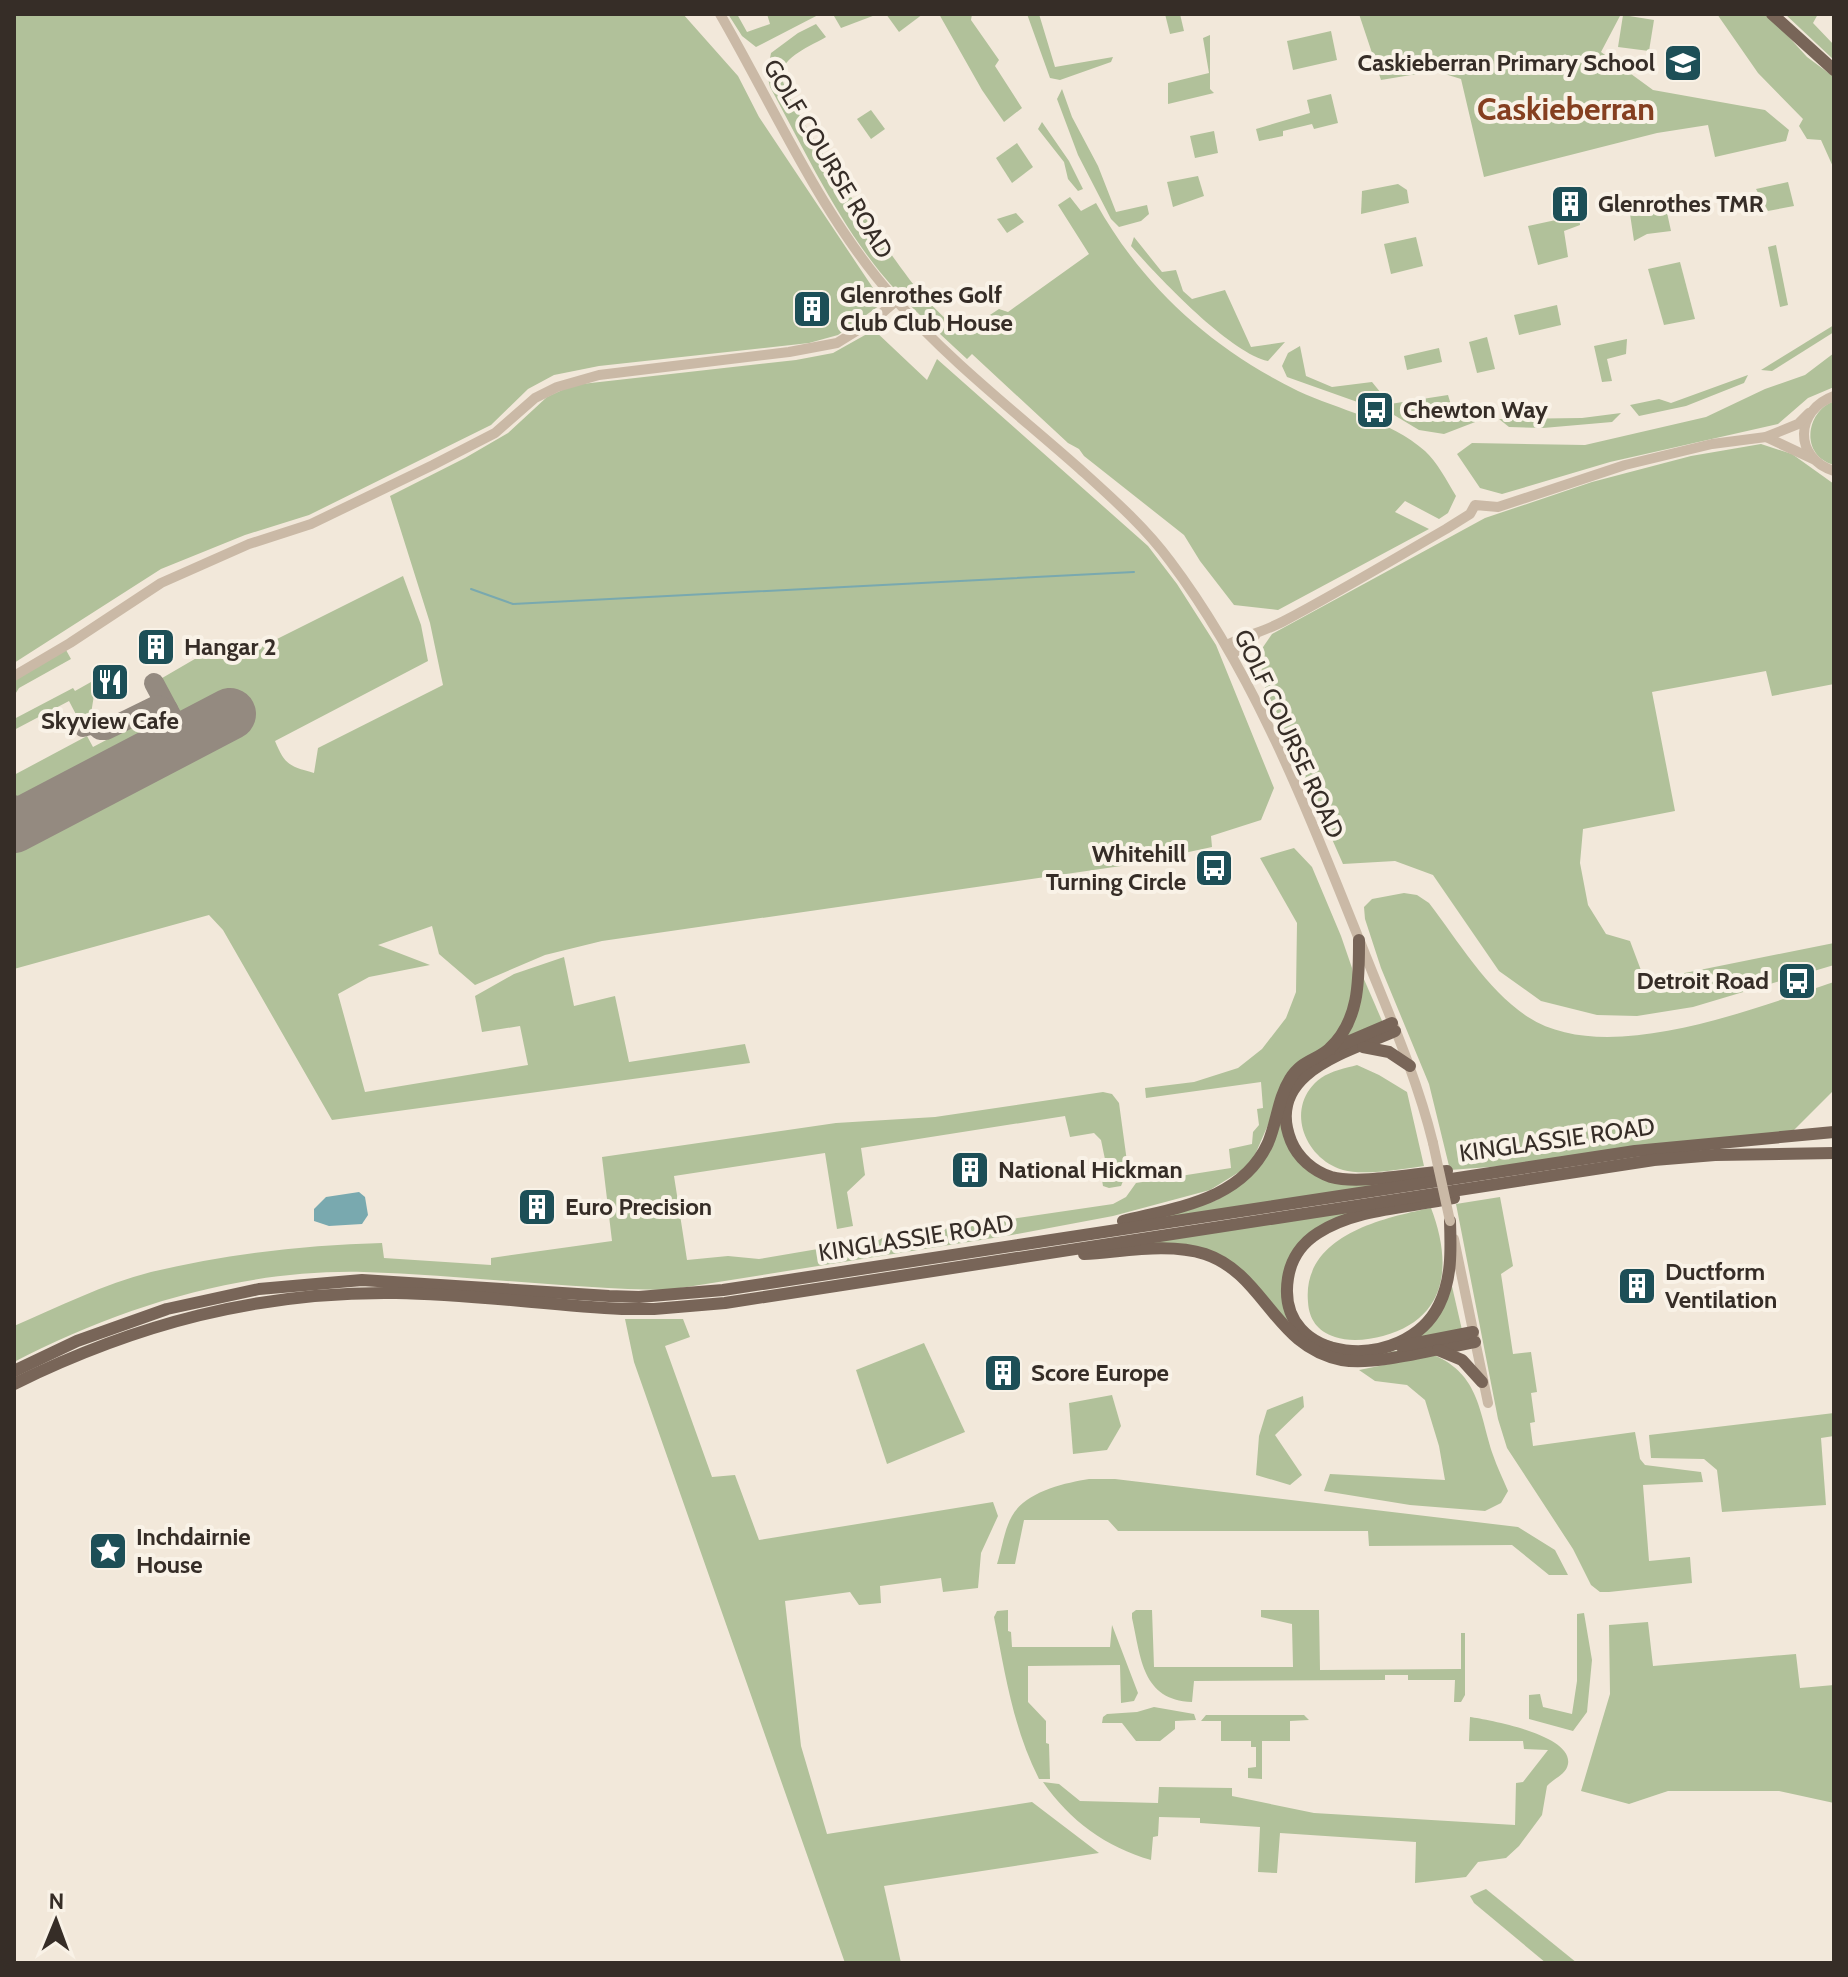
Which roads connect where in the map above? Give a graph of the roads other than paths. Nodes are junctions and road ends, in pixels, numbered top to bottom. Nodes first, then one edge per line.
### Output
1 (720, 14) edge
2 (1772, 14) edge
3 (1834, 70) edge
4 (896, 301) junction
5 (1834, 396) edge
6 (1809, 413) junction
7 (1766, 437) junction
8 (1815, 460) junction
9 (1834, 471) edge
10 (1230, 650) junction
11 (14, 676) edge
12 (1359, 940) junction
13 (1394, 1027) junction
14 (1361, 1046) junction
15 (1328, 1051) junction
16 (1410, 1066) junction
17 (1834, 1132) edge
18 (1834, 1153) edge
19 (1568, 1161) junction
20 (1562, 1174) junction
21 (1450, 1221) junction
22 (1046, 1240) junction
23 (1005, 1259) junction
24 (1474, 1337) junction
25 (1386, 1349) junction
26 (1434, 1349) junction
27 (14, 1371) edge
28 (1482, 1382) junction
29 (14, 1384) edge
30 (1488, 1403) dead end

1 - 4 street, GOLF COURSE ROAD
2 - 3 main road
4 - 10 street, GOLF COURSE ROAD
4 - 11 street
5 - 6 street
6 - 7 street
6 - 8 street
7 - 8 street
7 - 10 street
8 - 9 street
10 - 12 street, GOLF COURSE ROAD
12 - 13 street, GOLF COURSE ROAD
12 - 15 main road
13 - 14 main road
13 - 15 main road
13 - 16 street, GOLF COURSE ROAD
14 - 16 main road
14 - 19 main road
15 - 22 main road
16 - 21 street, GOLF COURSE ROAD, bridge
17 - 19 main road, KINGLASSIE ROAD
18 - 20 main road, KINGLASSIE ROAD
19 - 22 main road, KINGLASSIE ROAD
20 - 23 main road, KINGLASSIE ROAD
20 - 25 main road
21 - 24 street, GOLF COURSE ROAD
21 - 25 main road
22 - 27 main road, KINGLASSIE ROAD
23 - 26 main road
23 - 29 main road, KINGLASSIE ROAD
24 - 25 main road
24 - 26 main road
24 - 28 street, GOLF COURSE ROAD
26 - 28 main road
28 - 30 street, GOLF COURSE ROAD

